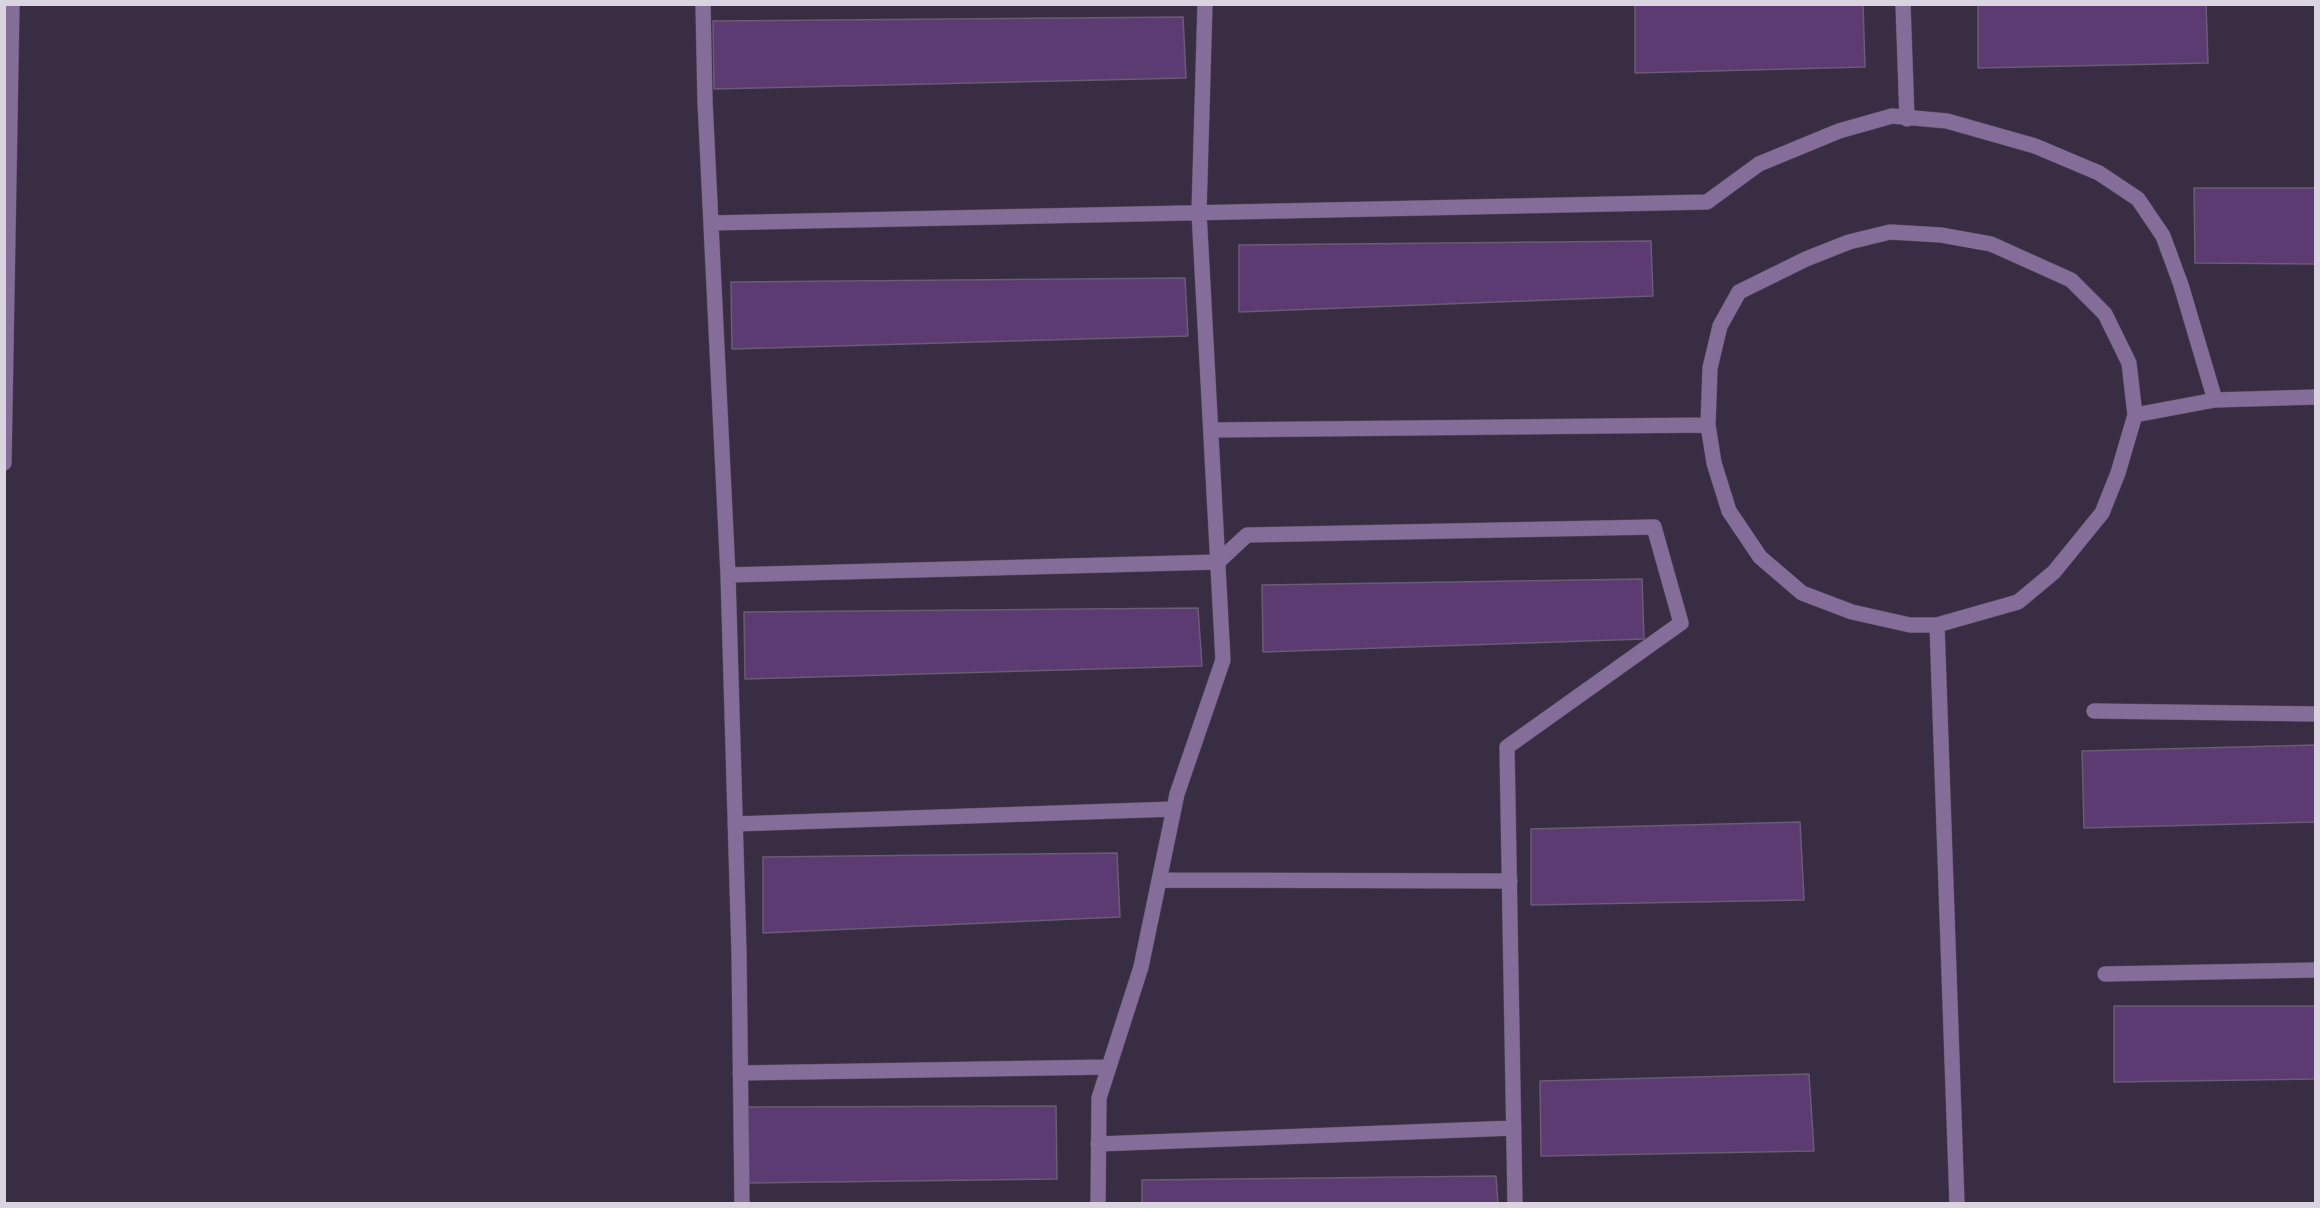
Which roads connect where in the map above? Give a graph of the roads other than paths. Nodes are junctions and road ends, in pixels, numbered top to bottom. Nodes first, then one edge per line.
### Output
1 (12, 4) edge
2 (703, 4) edge
3 (1205, 4) edge
4 (1903, 4) edge
5 (1907, 119) junction
6 (1199, 212) junction
7 (711, 223) junction
8 (2316, 397) edge
9 (2216, 400) junction
10 (2135, 415) junction
11 (1708, 425) junction
12 (1212, 430) junction
13 (4, 463) edge
14 (1218, 562) junction
15 (728, 574) junction
16 (1937, 625) junction
17 (2094, 711) dead end
18 (2316, 714) edge
19 (1174, 809) junction
20 (735, 824) junction
21 (1159, 879) junction
22 (1510, 881) junction
23 (2316, 970) edge
24 (2105, 974) dead end
25 (1108, 1067) junction
26 (740, 1073) junction
27 (1514, 1128) junction
28 (1098, 1144) junction
29 (742, 1203) edge
30 (1098, 1203) edge
31 (1515, 1203) edge
32 (1957, 1203) edge

1 - 13 street
2 - 7 street
3 - 6 street
4 - 5 street
5 - 6 street
5 - 9 street
6 - 7 street
6 - 12 street
7 - 15 street
8 - 9 street
9 - 10 street
10 - 11 street
10 - 16 street
11 - 12 street
11 - 16 street
12 - 14 street
14 - 15 street
14 - 19 street
14 - 22 street
15 - 20 street
16 - 32 street
17 - 18 street
19 - 20 street
19 - 21 street
20 - 26 street
21 - 22 street
21 - 25 street
22 - 27 street
23 - 24 street
25 - 26 street
25 - 28 street
26 - 29 street
27 - 28 street
27 - 31 street
28 - 30 street

